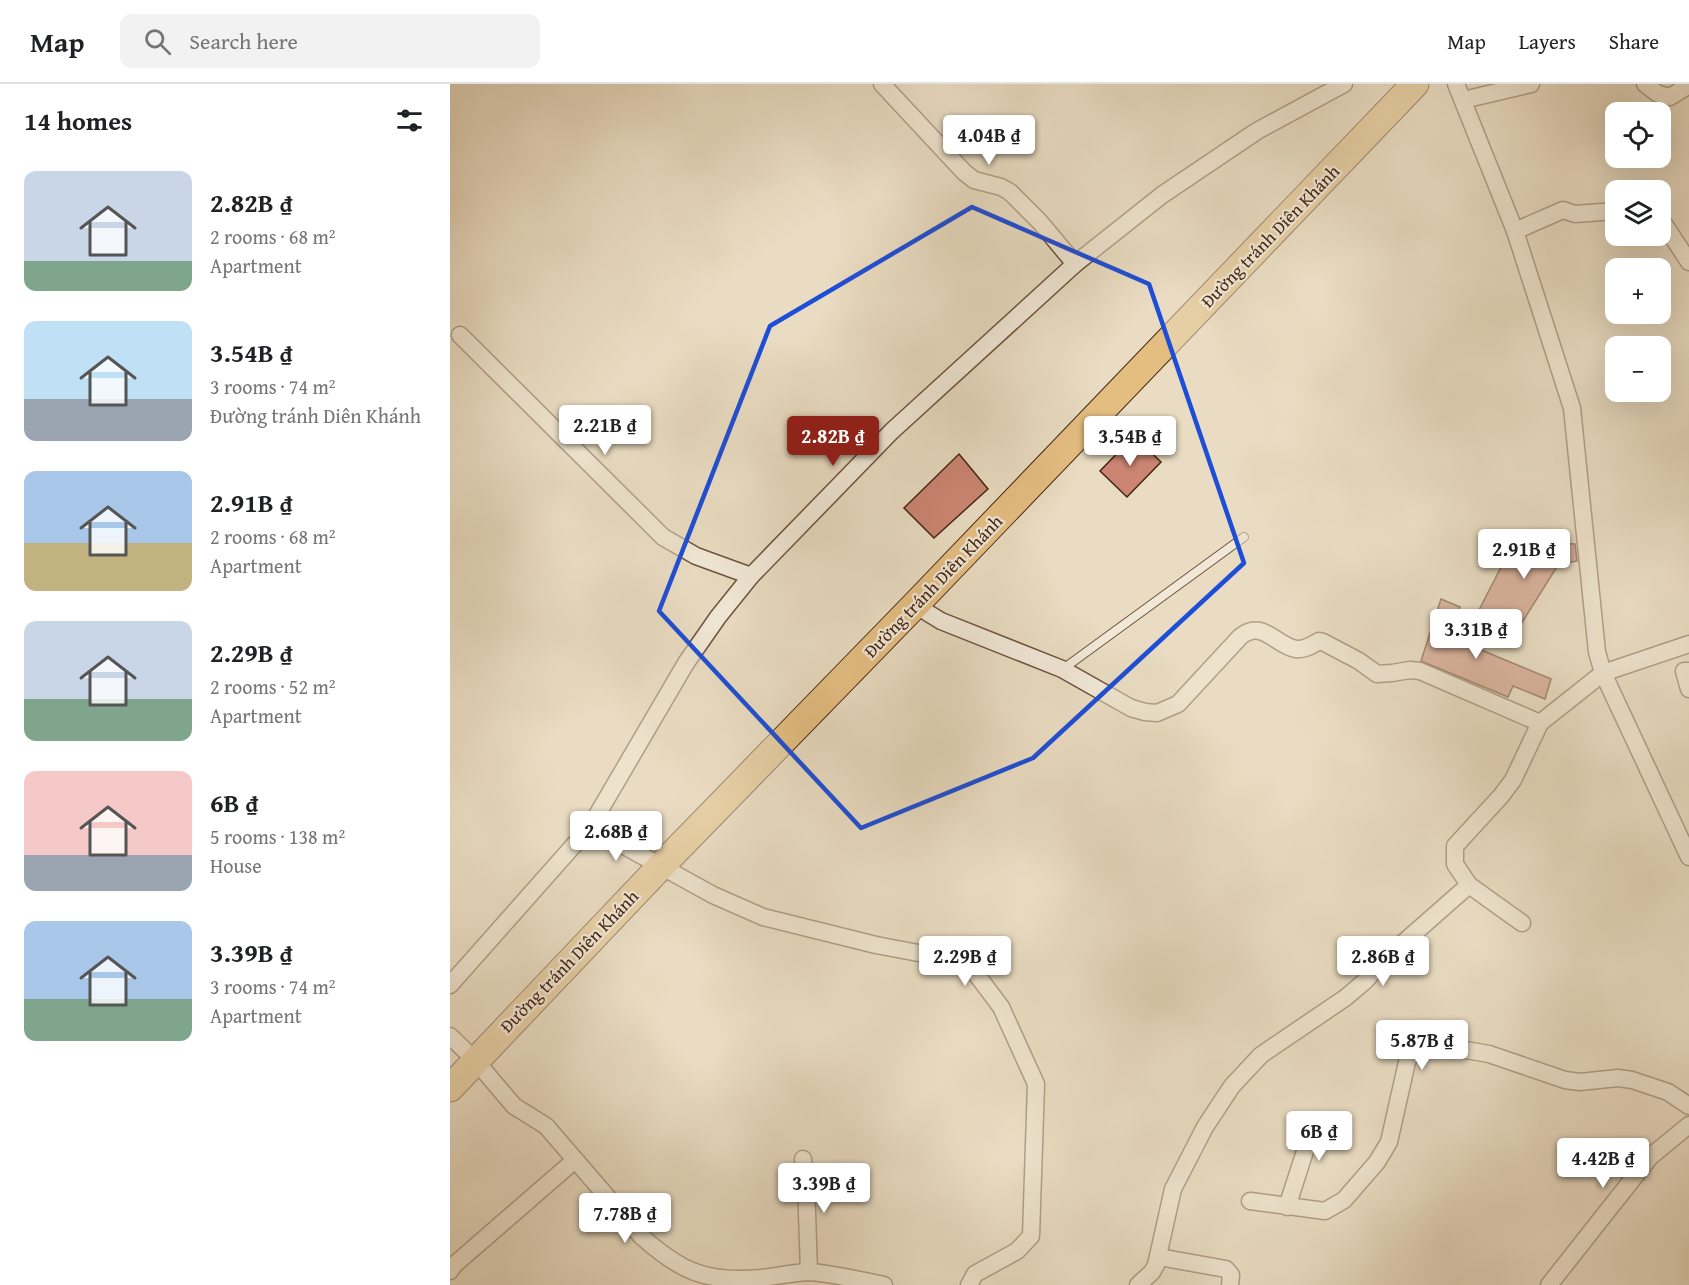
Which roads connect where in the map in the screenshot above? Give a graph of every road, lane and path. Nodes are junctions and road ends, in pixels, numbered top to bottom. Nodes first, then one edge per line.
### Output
1 (882, 84) edge
2 (1344, 84) edge
3 (1415, 84) edge
4 (1456, 84) edge
5 (1531, 84) edge
6 (1645, 84) edge
7 (1688, 84) edge
8 (1463, 100) junction
9 (1605, 212) edge
10 (1515, 231) junction
11 (1671, 235) edge
12 (1689, 262) edge
13 (1075, 264) junction
14 (460, 334) dead end
15 (1244, 537) dead end
16 (751, 576) junction
17 (915, 605) junction
18 (1689, 644) edge
19 (1062, 669) junction
20 (1689, 671) edge
21 (1603, 673) junction
22 (1689, 689) edge
23 (1540, 723) junction
24 (590, 827) junction
25 (1689, 856) edge
26 (660, 867) junction
27 (1468, 885) junction
28 (1522, 923) dead end
29 (450, 985) edge
30 (450, 1036) edge
31 (475, 1060) junction
32 (450, 1088) edge
33 (1689, 1106) edge
34 (1689, 1125) edge
35 (1299, 1129) dead end
36 (803, 1159) dead end
37 (575, 1160) junction
38 (1250, 1201) dead end
39 (1287, 1207) junction
40 (1159, 1257) junction
41 (450, 1271) edge
42 (808, 1272) junction
43 (884, 1285) edge
44 (969, 1285) edge
45 (1138, 1285) edge
46 (1230, 1285) edge
47 (1550, 1285) edge

1 - 13 street
2 - 13 street
3 - 17 highway, Đường tránh Diên Khánh
4 - 8 street
5 - 8 street
6 - 7 street
8 - 10 street
9 - 10 street
10 - 21 street
11 - 12 street
13 - 16 street
14 - 16 street
15 - 19 lane
16 - 24 street
17 - 19 street
17 - 26 highway, Đường tránh Diên Khánh
18 - 21 street
19 - 23 street
20 - 22 street
21 - 23 street
21 - 25 street
23 - 27 street
24 - 26 street
24 - 29 street
26 - 31 highway, Đường tránh Diên Khánh
26 - 44 street
27 - 28 street
27 - 40 street
30 - 31 street
31 - 32 highway, Đường tránh Diên Khánh
31 - 37 street
33 - 39 street
34 - 47 street
35 - 39 street
36 - 42 street
37 - 41 street
37 - 42 street
38 - 39 street
40 - 45 street
40 - 46 street
42 - 43 street

